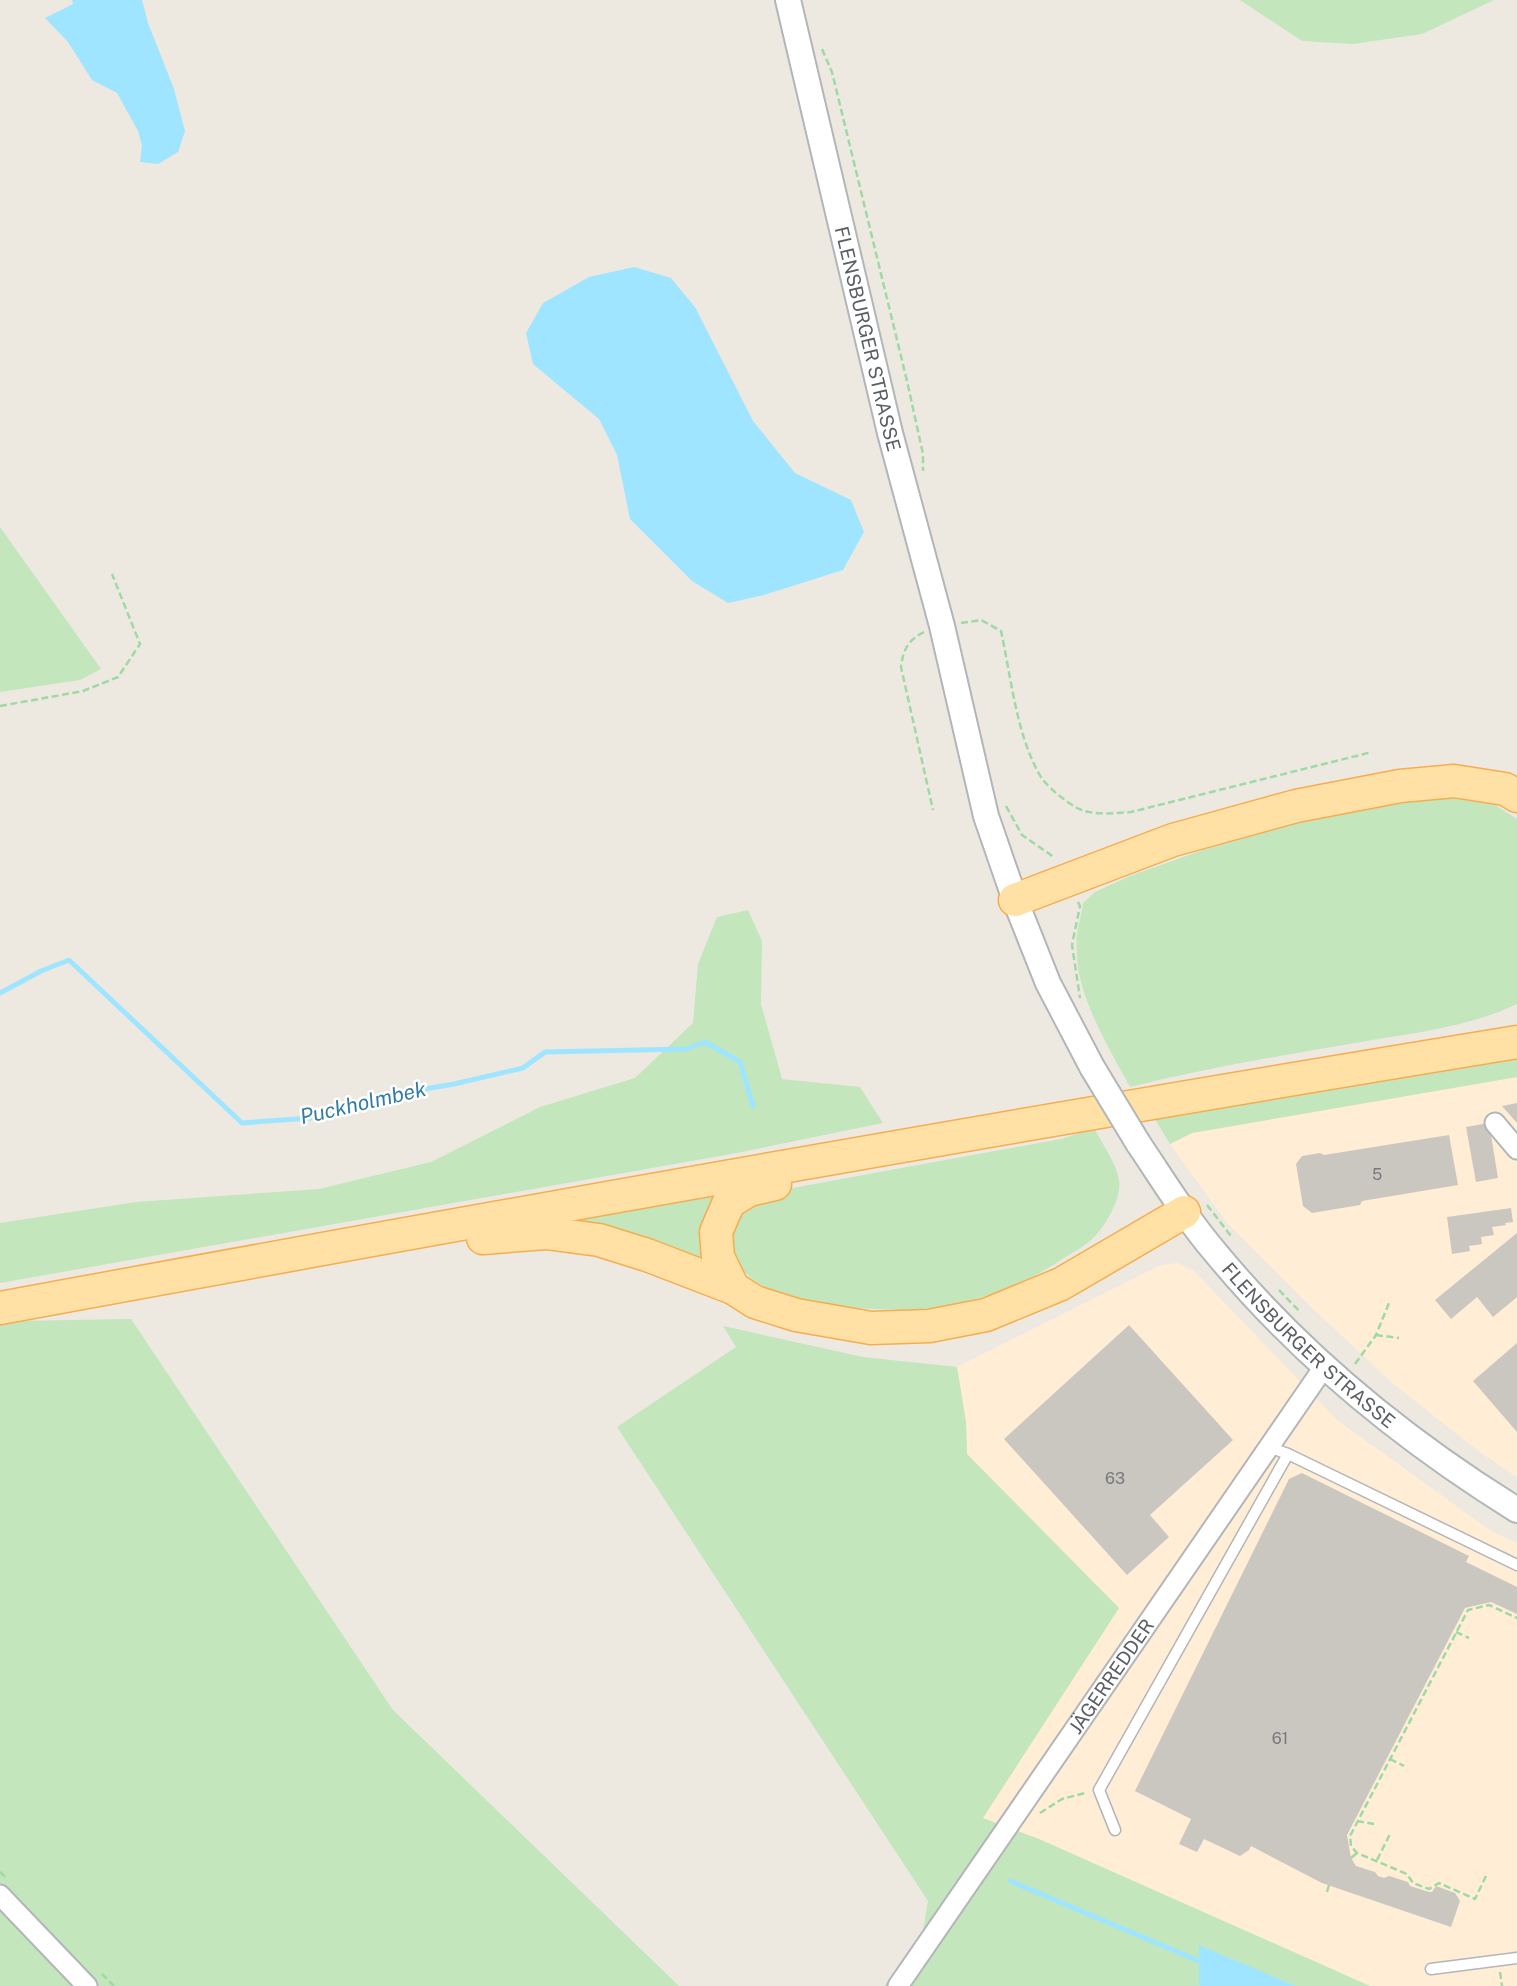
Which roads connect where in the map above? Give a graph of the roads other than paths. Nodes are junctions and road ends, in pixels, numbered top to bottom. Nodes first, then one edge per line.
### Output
1 (788, 0) edge
2 (1517, 796) edge
3 (1015, 900) junction
4 (1517, 1019) edge
5 (1517, 1042) edge
6 (1367, 1067) junction
7 (1495, 1123) dead end
8 (884, 1149) junction
9 (1517, 1149) edge
10 (1194, 1207) junction
11 (410, 1233) junction
12 (733, 1288) junction
13 (0, 1308) edge
14 (1324, 1367) junction
15 (1268, 1447) junction
16 (1288, 1454) junction
17 (1517, 1510) edge
18 (1517, 1566) edge
19 (1115, 1830) dead end
20 (0, 1895) edge
21 (1517, 1958) edge
22 (1431, 1969) dead end
23 (87, 1986) edge
24 (898, 1986) edge

1 - 3 street, FLENSBURGER STRASSE
2 - 3 main road
3 - 10 street, FLENSBURGER STRASSE, bridge
4 - 6 main road
5 - 6 main road
6 - 8 main road
7 - 9 street
8 - 11 main road
8 - 12 main road
10 - 12 main road
10 - 14 street, FLENSBURGER STRASSE
11 - 12 main road
11 - 13 main road
14 - 15 street, JÄGERREDDER
14 - 17 street, FLENSBURGER STRASSE
15 - 16 lane
15 - 24 street, JÄGERREDDER
16 - 18 lane
16 - 19 lane
20 - 23 street
21 - 22 lane

